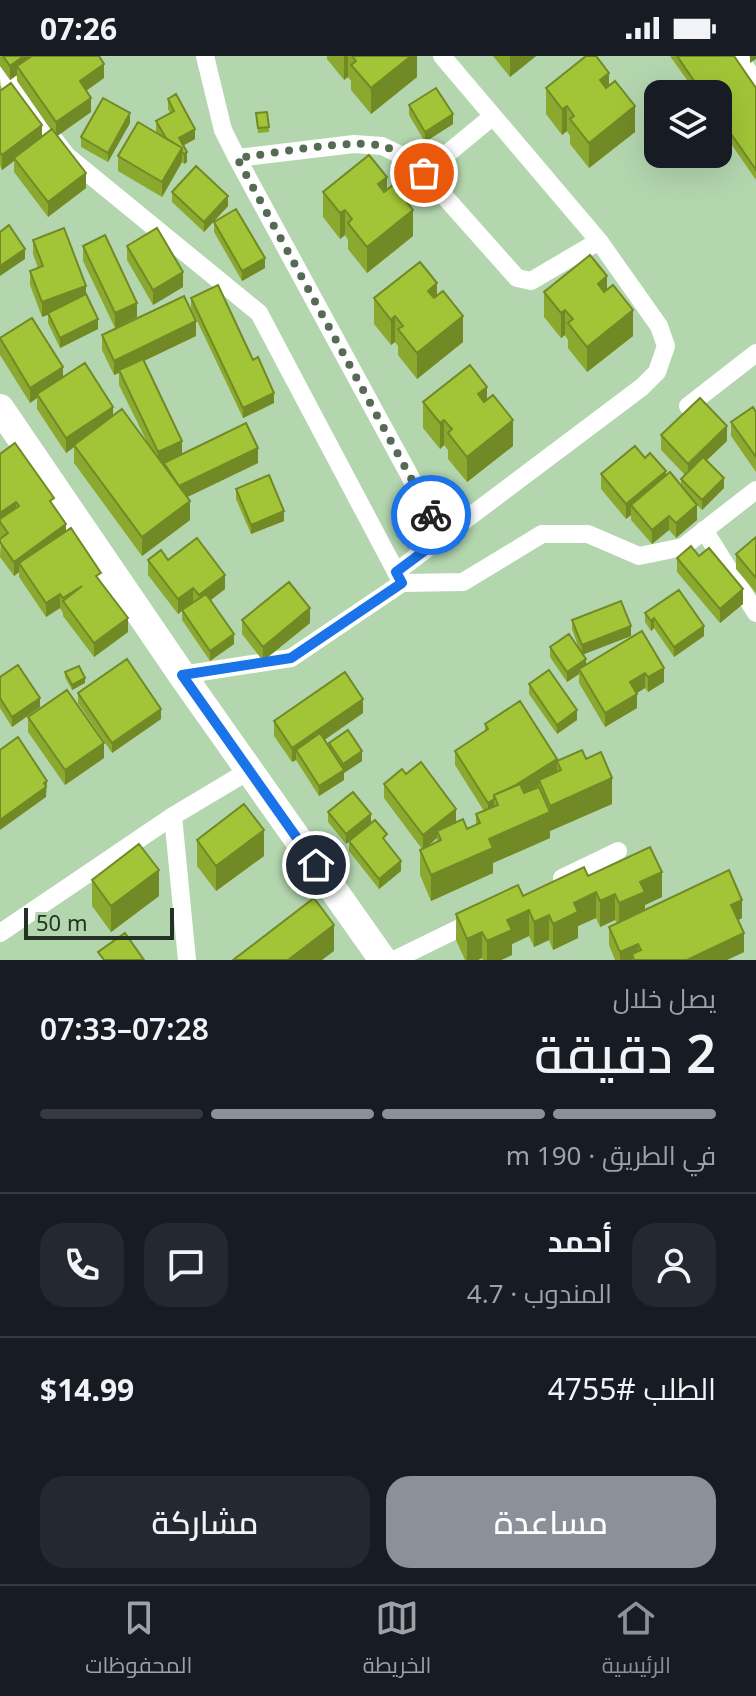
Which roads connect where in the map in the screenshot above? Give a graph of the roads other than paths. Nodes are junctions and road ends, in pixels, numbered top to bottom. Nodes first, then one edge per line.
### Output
1 (205, 56) edge
2 (442, 56) edge
3 (738, 56) edge
4 (0, 70) edge
5 (756, 83) edge
6 (493, 116) junction
7 (237, 158) junction
8 (424, 173) junction
9 (599, 241) junction
10 (756, 353) edge
11 (688, 406) edge
12 (0, 408) edge
13 (756, 490) edge
14 (704, 530) junction
15 (443, 537) junction
16 (399, 577) junction
17 (756, 613) edge
18 (182, 675) junction
19 (250, 770) junction
20 (173, 816) junction
21 (618, 851) dead end
22 (548, 885) edge
23 (492, 912) edge
24 (0, 933) edge
25 (187, 960) edge
26 (383, 960) edge
27 (394, 960) edge

1 - 7 street
2 - 6 street
3 - 5 street
4 - 16 street
6 - 8 street
6 - 9 street
7 - 8 street
7 - 15 street
8 - 9 street
9 - 15 street
10 - 11 street
12 - 18 main road
13 - 14 street
14 - 16 street
14 - 17 street
15 - 16 street
16 - 18 street
18 - 19 main road
19 - 20 street
19 - 26 main road
20 - 24 street
20 - 25 street
21 - 22 street
23 - 27 street

